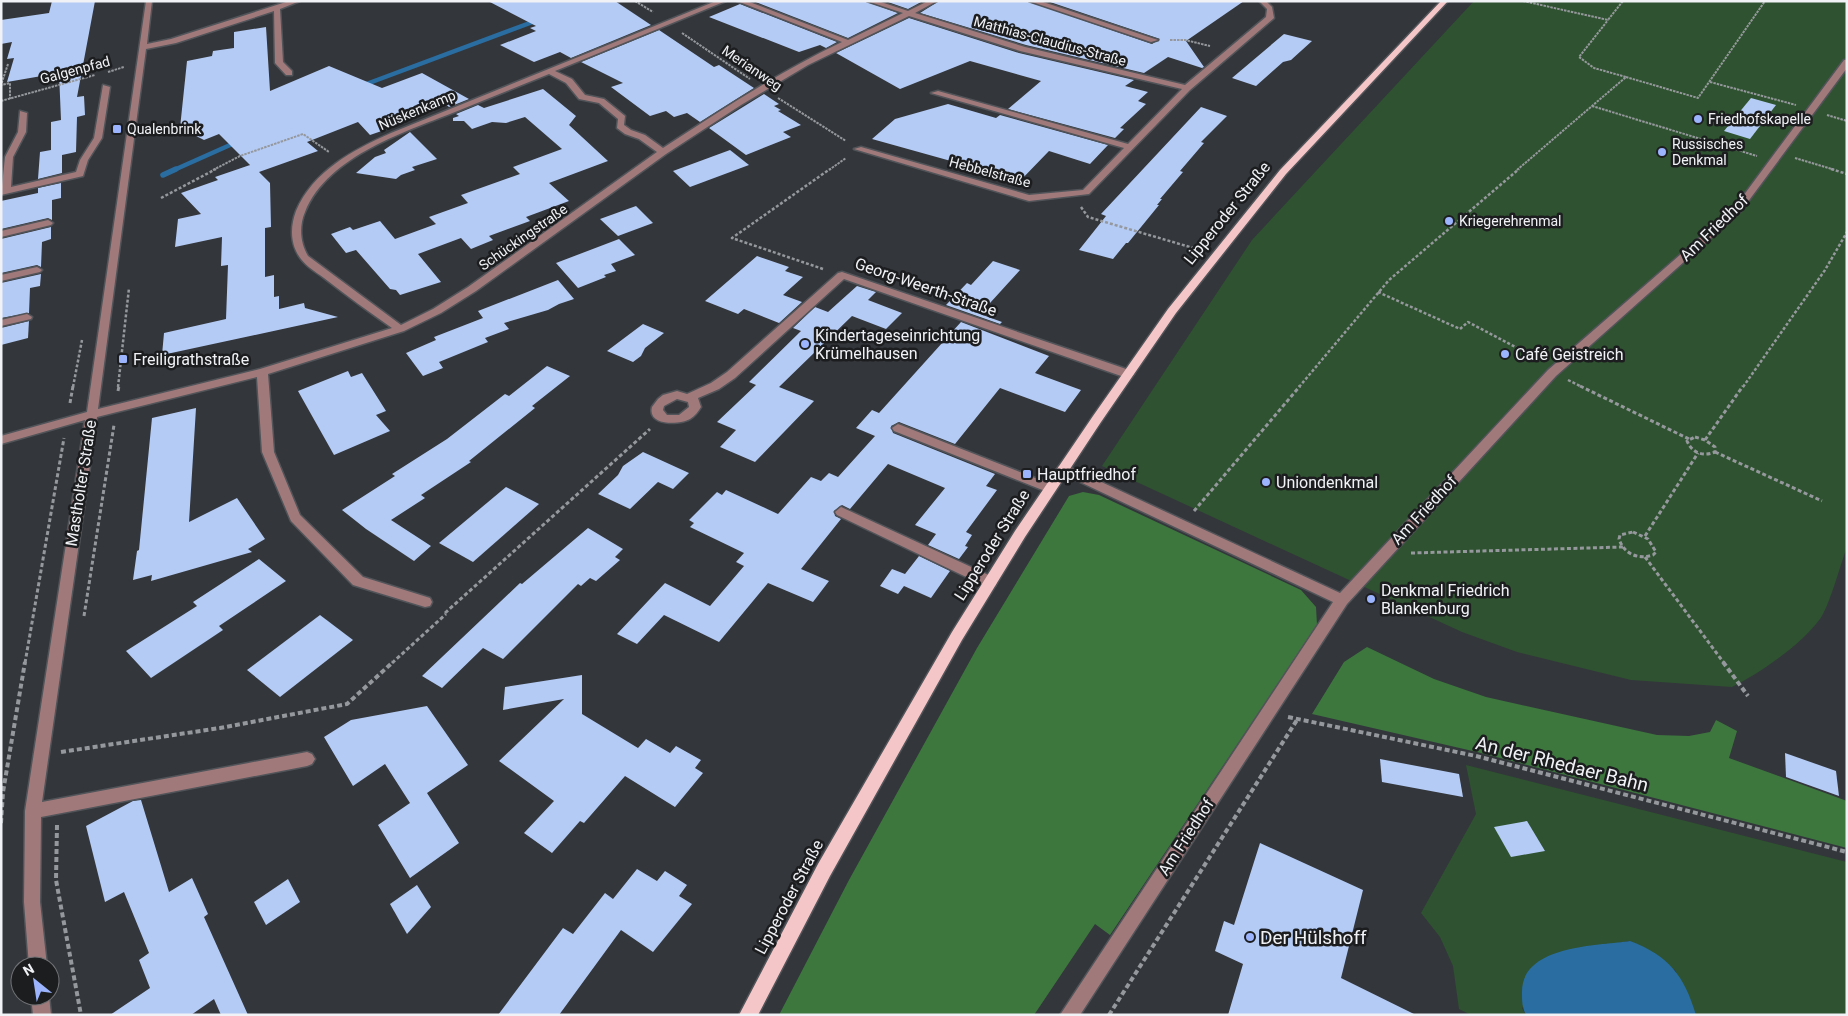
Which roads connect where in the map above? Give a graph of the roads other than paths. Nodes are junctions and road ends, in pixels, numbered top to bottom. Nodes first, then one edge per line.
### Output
1 (148, 1) edge
2 (297, 1) edge
3 (723, 1) edge
4 (740, 1) edge
5 (870, 1) edge
6 (934, 1) edge
7 (1032, 1) edge
8 (1262, 1) edge
9 (1445, 1) edge
10 (277, 8) junction
11 (908, 14) junction
12 (1154, 40) road end
13 (848, 42) junction
14 (143, 47) junction
15 (1847, 62) edge
16 (551, 72) junction
17 (289, 73) dead end
18 (106, 87) dead end
19 (1187, 88) junction
20 (935, 94) dead end
21 (23, 113) dead end
22 (1128, 147) junction
23 (858, 149) road end
24 (663, 152) junction
25 (3, 191) edge
26 (48, 223) dead end
27 (1, 234) edge
28 (37, 270) dead end
29 (1, 278) edge
30 (27, 317) dead end
31 (1, 324) edge
32 (400, 329) junction
33 (262, 372) junction
34 (1128, 374) junction
35 (689, 397) junction
36 (92, 414) junction
37 (898, 428) dead end
38 (1, 440) edge
39 (1062, 469) junction
40 (1049, 488) junction
41 (841, 512) dead end
42 (990, 582) junction
43 (1342, 600) junction
44 (425, 602) road end
45 (307, 759) dead end
46 (33, 811) junction
47 (37, 956) edge
48 (748, 1015) edge
49 (1069, 1015) edge

1 - 14 street, Mastholter Straße
2 - 10 street
3 - 16 street, Nüskenkamp
4 - 13 street
5 - 11 street
6 - 11 street, Schückingstraße
7 - 12 street
8 - 19 street, Hebbelstraße
9 - 34 main road, Lipperoder Straße
10 - 14 street
10 - 17 street
11 - 13 street, Schückingstraße
11 - 19 street, Matthias-Claudius-Straße
13 - 24 street, Schückingstraße
14 - 36 street, Mastholter Straße
15 - 43 street, Am Friedhof
16 - 24 street
16 - 32 street, Nüskenkamp
18 - 25 street
19 - 22 street, Hebbelstraße
20 - 22 street
21 - 25 street
22 - 23 street, Hebbelstraße
24 - 32 street, Schückingstraße
26 - 27 street
28 - 29 street
30 - 31 street
32 - 33 street, Schückingstraße
33 - 36 street, Schückingstraße
33 - 44 street
34 - 35 street, Georg-Weerth-Straße
34 - 39 main road, Lipperoder Straße
35 - 35 street, Georg-Weerth-Straße
36 - 38 street
36 - 46 street, Mastholter Straße
37 - 40 street
39 - 40 main road, Lipperoder Straße
39 - 43 street
40 - 42 main road, Lipperoder Straße
41 - 42 street
42 - 48 main road, Lipperoder Straße
43 - 49 street, Am Friedhof
45 - 46 street
46 - 47 street, Mastholter Straße

